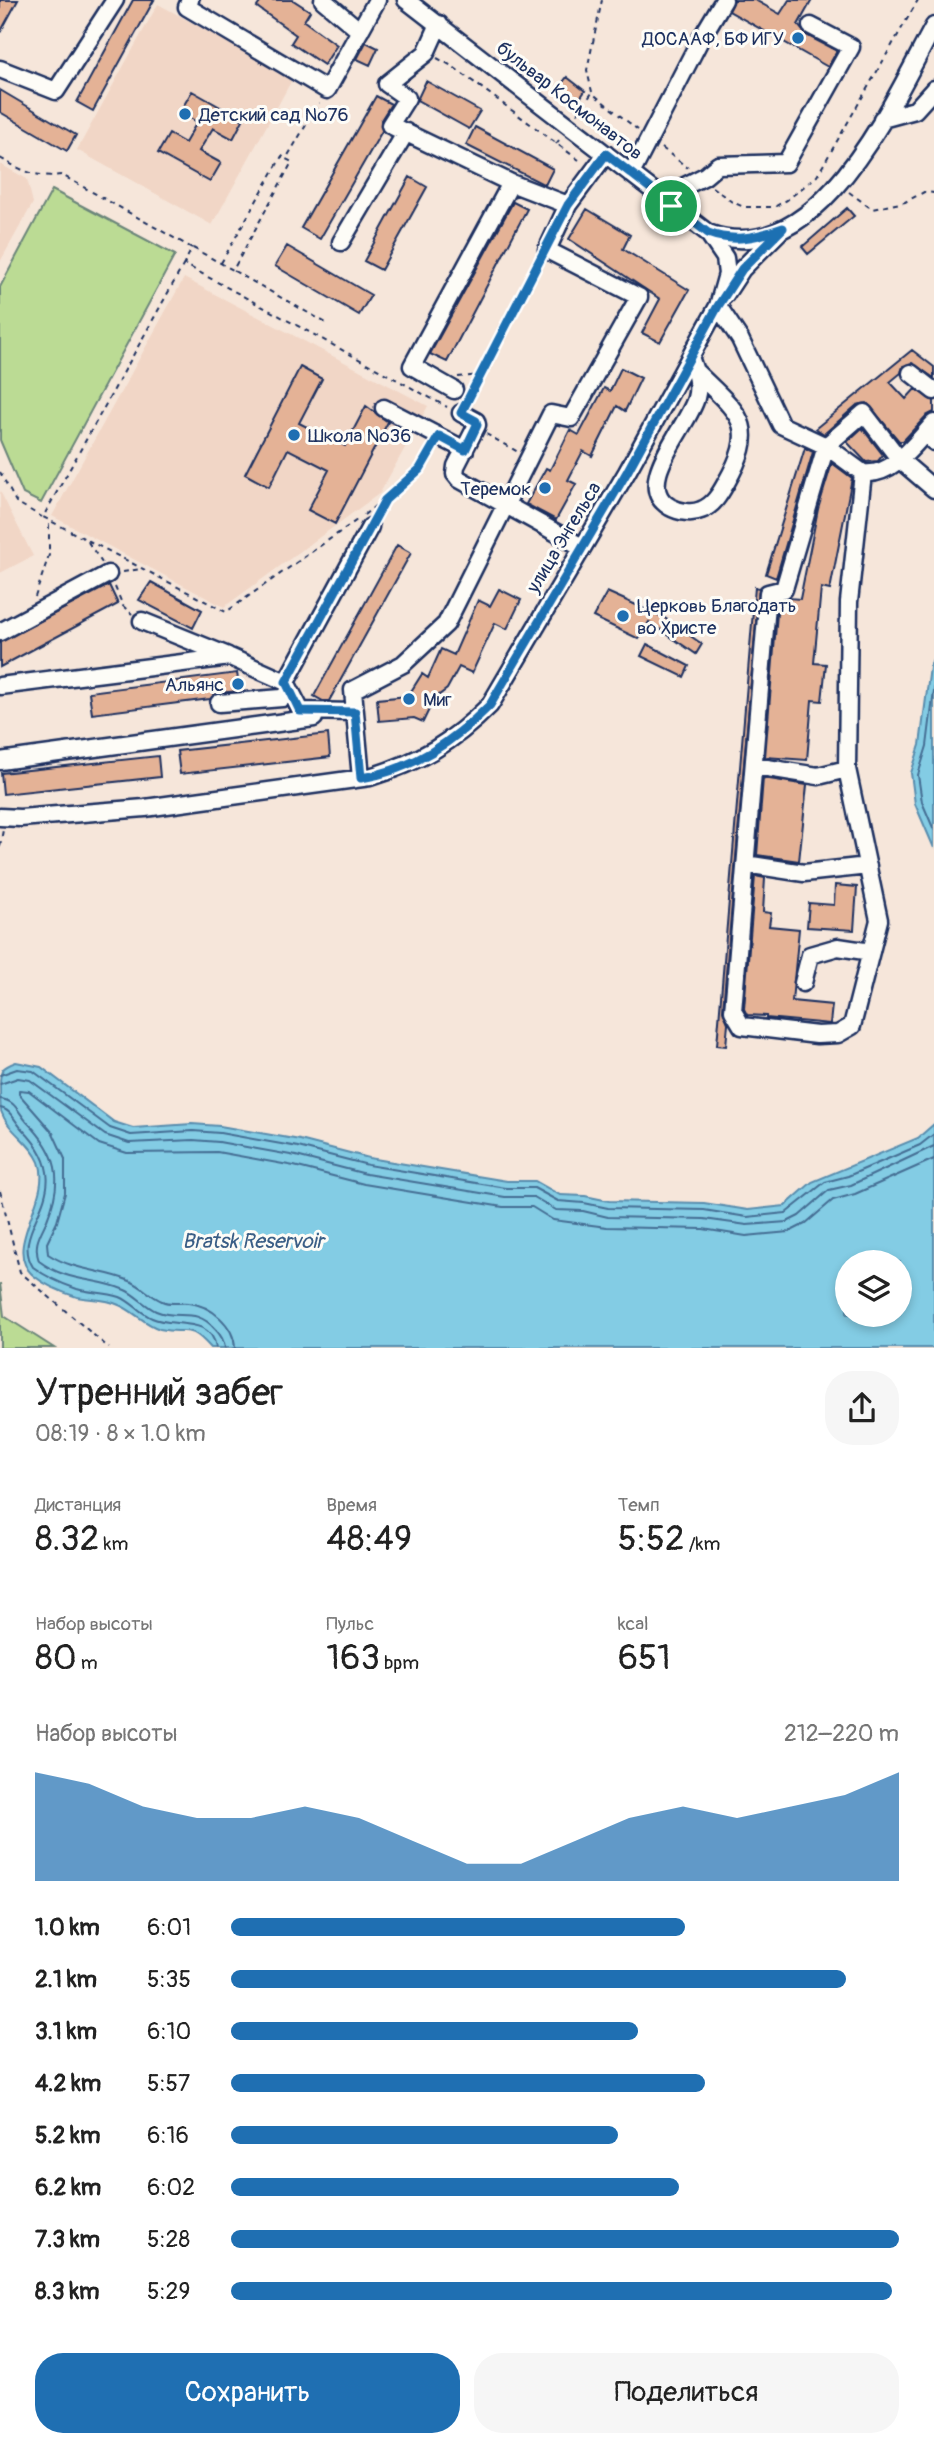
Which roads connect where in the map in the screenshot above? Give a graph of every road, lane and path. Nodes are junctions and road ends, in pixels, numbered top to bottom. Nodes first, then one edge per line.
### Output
1 (115, 0) edge
2 (190, 0) edge
3 (323, 0) edge
4 (377, 0) edge
5 (406, 0) edge
6 (602, 0) edge
7 (724, 0) edge
8 (918, 0) edge
9 (439, 24) junction
10 (810, 26) dead end
11 (934, 26) edge
12 (360, 31) junction
13 (426, 53) junction
14 (0, 69) edge
15 (934, 89) edge
16 (327, 90) junction
17 (592, 93) junction
18 (882, 119) junction
19 (569, 125) junction
20 (406, 132) junction
21 (649, 138) junction
22 (556, 144) junction
23 (606, 154) junction
24 (0, 158) edge
25 (286, 159) junction
26 (594, 171) junction
27 (631, 173) junction
28 (701, 178) junction
29 (511, 183) junction
30 (839, 184) junction
31 (934, 193) edge
32 (568, 205) junction
33 (671, 206) junction
34 (783, 228) junction
35 (708, 233) junction
36 (341, 242) dead end
37 (192, 248) junction
38 (547, 250) junction
39 (184, 264) junction
40 (221, 264) junction
41 (233, 270) junction
42 (718, 306) junction
43 (328, 324) dead end
44 (693, 364) junction
45 (911, 373) dead end
46 (482, 375) junction
47 (454, 390) joint
48 (934, 391) edge
49 (384, 408) dead end
50 (461, 413) junction
51 (934, 423) edge
52 (476, 429) junction
53 (439, 436) junction
54 (826, 446) junction
55 (465, 450) junction
56 (528, 458) junction
57 (900, 460) junction
58 (0, 472) edge
59 (863, 473) junction
60 (934, 488) edge
61 (385, 500) junction
62 (505, 505) junction
63 (43, 517) junction
64 (49, 520) junction
65 (370, 527) joint
66 (582, 547) junction
67 (108, 573) joint
68 (27, 618) junction
69 (142, 621) joint
70 (0, 632) edge
71 (230, 657) junction
72 (0, 686) edge
73 (288, 687) junction
74 (219, 703) dead end
75 (355, 712) junction
76 (0, 761) edge
77 (754, 766) junction
78 (847, 769) junction
79 (361, 778) junction
80 (3, 817) edge
81 (0, 846) edge
82 (746, 864) junction
83 (868, 866) junction
84 (871, 952) junction
85 (803, 983) dead end
86 (0, 1191) edge
87 (109, 1348) edge

1 - 14 street
2 - 16 street
3 - 12 street
4 - 12 street
5 - 9 street, бульвар Космонавтов
6 - 17 path
7 - 21 street
8 - 28 path
9 - 13 street
9 - 19 street, бульвар Космонавтов
10 - 28 street
11 - 18 street
12 - 16 street
13 - 20 street
13 - 22 path
15 - 18 street
16 - 25 path
17 - 19 path
17 - 21 path
18 - 30 street
19 - 22 path
19 - 23 street, бульвар Космонавтов
20 - 29 street
20 - 36 street
21 - 27 street
21 - 28 path
22 - 26 path
23 - 26 street
23 - 27 street, бульвар Космонавтов
24 - 37 path
25 - 40 path
25 - 41 path
26 - 32 street
27 - 33 street, бульвар Космонавтов
28 - 33 street
29 - 32 street
29 - 47 street
30 - 31 path
30 - 34 street
32 - 38 street
33 - 35 street, бульвар Космонавтов
34 - 35 street
34 - 42 street
35 - 42 street, улица Энгельса
37 - 39 path
37 - 40 path
38 - 46 path
38 - 56 street
39 - 50 path
39 - 63 path
40 - 41 path
41 - 43 path
42 - 44 street, улица Энгельса
42 - 54 street
44 - 44 street
44 - 66 street, улица Энгельса
45 - 48 street
46 - 47 path
46 - 50 path
49 - 53 street
50 - 52 street
51 - 57 street
52 - 55 street
52 - 56 path
53 - 55 street
53 - 61 path
54 - 57 street
54 - 59 street
54 - 77 street
55 - 62 street
56 - 62 street
57 - 59 street
57 - 60 street
58 - 63 path
59 - 78 street
61 - 64 path
61 - 65 path
62 - 66 street
62 - 75 street
63 - 64 path
64 - 68 path
65 - 73 street
66 - 79 street, улица Энгельса
67 - 68 street
67 - 69 path
68 - 70 street
69 - 71 street
71 - 72 street
71 - 73 street
73 - 74 street
73 - 75 street
75 - 76 street
75 - 79 street
77 - 78 street
77 - 82 street
78 - 83 street
79 - 80 street, улица Энгельса
80 - 81 path
82 - 83 street
82 - 84 street
83 - 84 street
84 - 85 street
86 - 87 path

